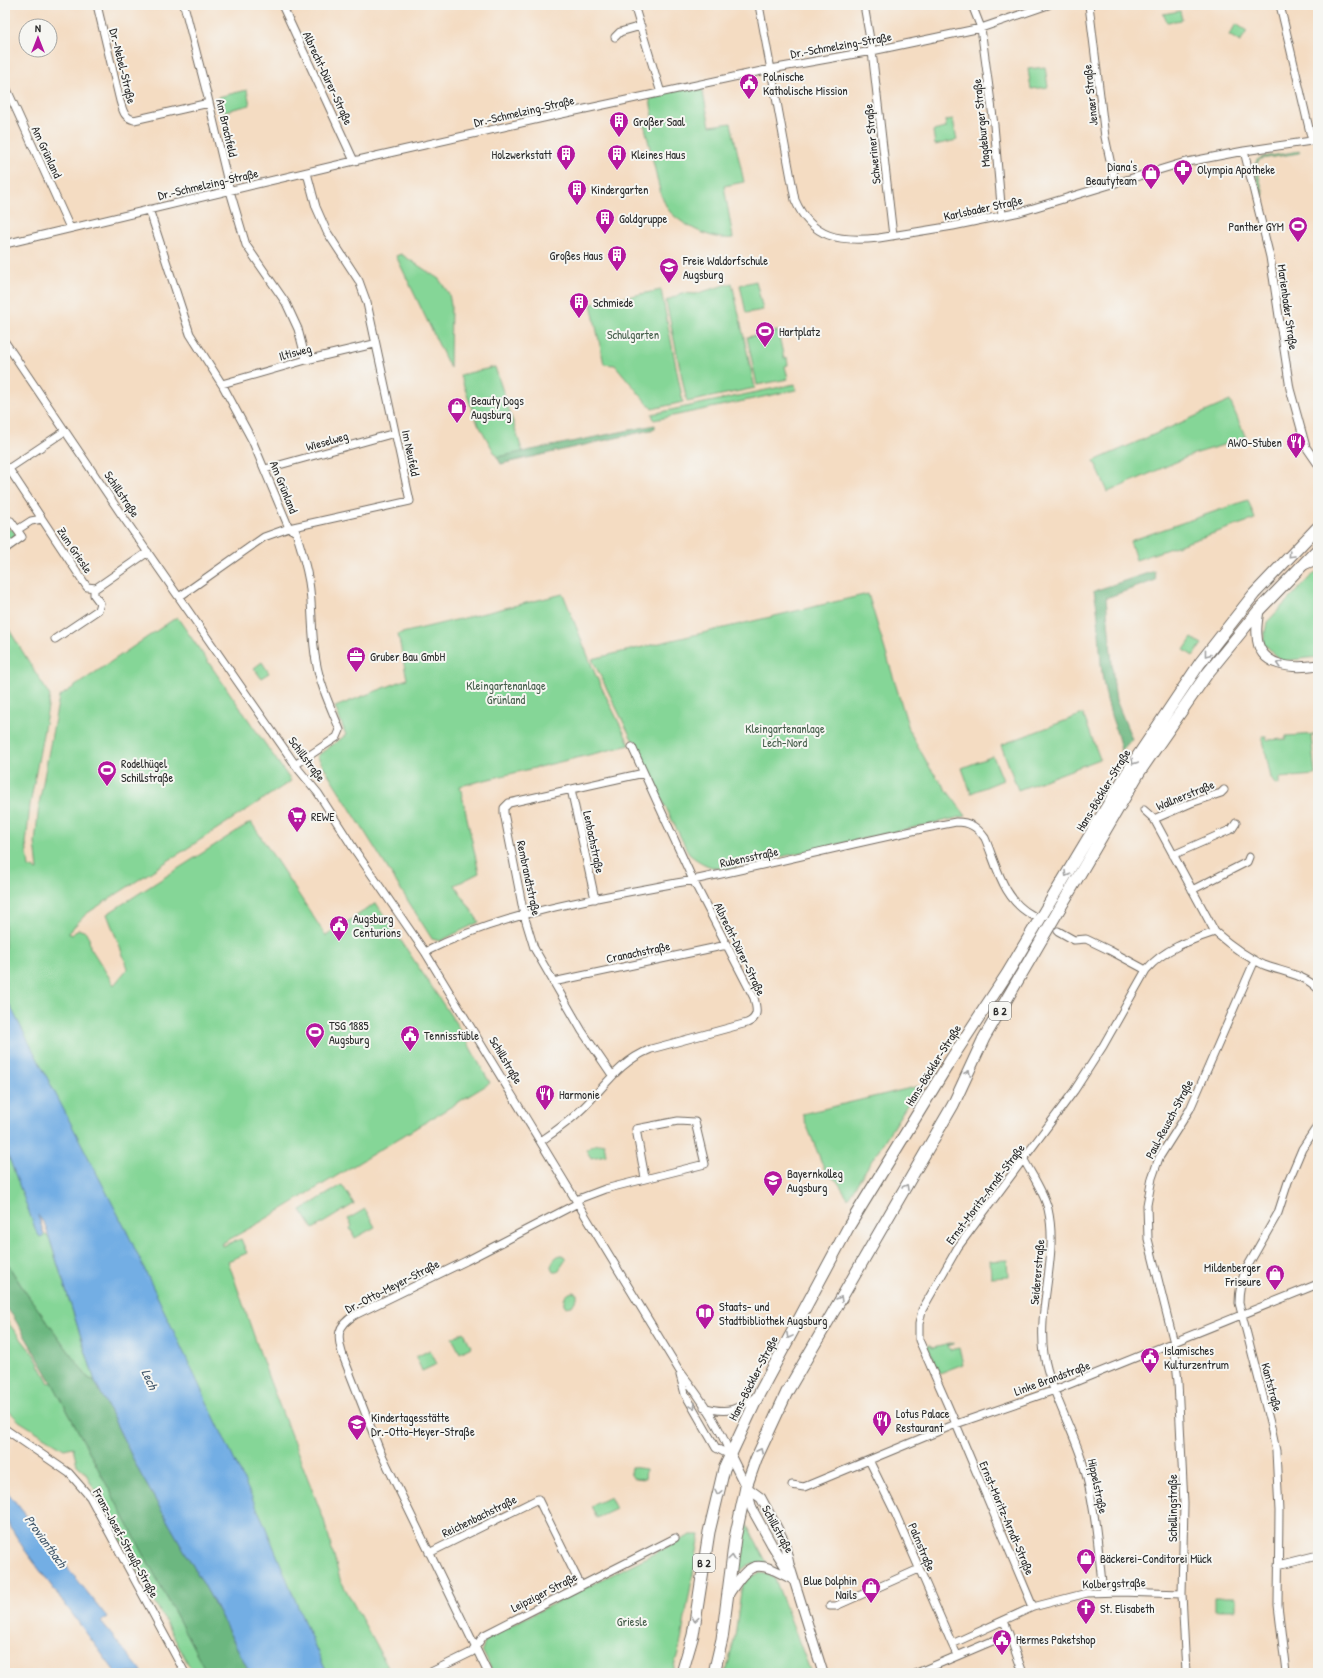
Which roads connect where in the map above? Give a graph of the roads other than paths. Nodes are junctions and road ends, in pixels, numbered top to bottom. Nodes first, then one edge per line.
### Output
1 (97, 5) edge
2 (184, 5) edge
3 (282, 5) edge
4 (634, 5) edge
5 (759, 5) edge
6 (864, 5) edge
7 (972, 5) edge
8 (1048, 5) edge
9 (1089, 5) edge
10 (1280, 5) edge
11 (641, 26) junction
12 (981, 28) junction
13 (615, 37) dead end
14 (872, 51) junction
15 (771, 69) junction
16 (5, 85) edge
17 (661, 92) junction
18 (209, 103) junction
19 (1315, 140) edge
20 (1244, 151) junction
21 (354, 161) junction
22 (307, 173) junction
23 (1115, 183) junction
24 (230, 191) junction
25 (149, 209) junction
26 (1002, 216) junction
27 (70, 228) junction
28 (893, 236) junction
29 (5, 244) edge
30 (5, 342) edge
31 (374, 344) junction
32 (306, 360) junction
33 (222, 384) junction
34 (65, 431) junction
35 (395, 433) junction
36 (1317, 463) dead end
37 (265, 469) junction
38 (7, 470) edge
39 (42, 519) junction
40 (5, 525) edge
41 (289, 528) junction
42 (1318, 528) edge
43 (19, 529) junction
44 (5, 549) edge
45 (1318, 549) edge
46 (148, 552) junction
47 (1318, 559) edge
48 (1302, 565) junction
49 (94, 589) junction
50 (179, 597) junction
51 (1259, 610) junction
52 (56, 639) dead end
53 (1318, 665) edge
54 (632, 747) dead end
55 (295, 765) junction
56 (644, 773) junction
57 (571, 789) junction
58 (1224, 790) dead end
59 (1144, 810) dead end
60 (1154, 819) junction
61 (1236, 823) dead end
62 (1173, 855) junction
63 (1249, 857) dead end
64 (693, 880) junction
65 (1192, 890) junction
66 (595, 899) junction
67 (524, 915) junction
68 (1032, 915) dead end
69 (1058, 931) dead end
70 (1214, 932) junction
71 (727, 945) junction
72 (425, 952) junction
73 (1255, 960) junction
74 (1146, 970) junction
75 (553, 982) junction
76 (1318, 989) edge
77 (612, 1075) junction
78 (1318, 1125) edge
79 (541, 1141) junction
80 (1024, 1160) junction
81 (646, 1178) junction
82 (577, 1201) junction
83 (1318, 1284) edge
84 (1242, 1315) junction
85 (1174, 1343) junction
86 (678, 1370) junction
87 (1055, 1390) junction
88 (759, 1394) junction
89 (704, 1407) junction
90 (956, 1424) junction
91 (5, 1428) edge
92 (730, 1455) junction
93 (869, 1460) junction
94 (792, 1485) dead end
95 (746, 1487) junction
96 (675, 1538) dead end
97 (429, 1553) junction
98 (1318, 1555) edge
99 (1278, 1565) junction
100 (919, 1569) junction
101 (794, 1580) junction
102 (581, 1586) junction
103 (1103, 1592) junction
104 (1182, 1594) junction
105 (727, 1596) junction
106 (830, 1606) dead end
107 (1033, 1607) junction
108 (1004, 1621) junction
109 (1009, 1634) junction
110 (952, 1644) junction
111 (475, 1647) junction
112 (957, 1655) junction
113 (185, 1673) edge
114 (429, 1673) edge
115 (488, 1673) edge
116 (682, 1673) edge
117 (714, 1673) edge
118 (823, 1673) edge
119 (917, 1673) edge
120 (1023, 1673) edge
121 (1186, 1673) edge
122 (1286, 1673) edge

1 - 18 street, Dr.-Nebel-Straße
2 - 18 street, Am Brachfeld
3 - 21 street, Albrecht-Dürer-Straße
4 - 11 street
5 - 15 street, Karlsbader Straße
6 - 14 street, Schweriner Straße
7 - 12 street, Magdeburger Straße
8 - 12 street, Dr.-Schmelzing-Straße
9 - 23 street, Jenaer Straße
10 - 19 street
11 - 13 street
11 - 17 street
12 - 14 street, Dr.-Schmelzing-Straße
12 - 26 street, Magdeburger Straße
14 - 15 street, Dr.-Schmelzing-Straße
14 - 28 street, Schweriner Straße
15 - 17 street, Dr.-Schmelzing-Straße
15 - 28 street, Karlsbader Straße
16 - 27 street, Am Grünland
17 - 21 street, Dr.-Schmelzing-Straße
18 - 24 street, Am Brachfeld
19 - 20 street, Karlsbader Straße
20 - 23 street, Karlsbader Straße
20 - 36 street, Marienbader Straße
21 - 22 street, Dr.-Schmelzing-Straße
22 - 24 street, Dr.-Schmelzing-Straße
22 - 31 street, Im Neufeld
23 - 26 street, Karlsbader Straße
24 - 25 street, Dr.-Schmelzing-Straße
24 - 32 street, Am Brachfeld
25 - 27 street, Dr.-Schmelzing-Straße
25 - 33 street, Am Grünland
26 - 28 street, Karlsbader Straße
27 - 29 street, Dr.-Schmelzing-Straße
30 - 34 street, Schillstraße
31 - 32 street, Iltisweg
31 - 35 street, Im Neufeld
32 - 33 street, Iltisweg
33 - 37 street, Am Grünland
34 - 38 street
34 - 46 street, Schillstraße
35 - 37 street, Wieselweg
35 - 41 street, Im Neufeld
37 - 41 street, Am Grünland
38 - 39 street, Zum Griesle
39 - 43 street
39 - 49 street, Zum Griesle
40 - 43 street
41 - 50 street, Im Neufeld
41 - 55 street, Am Grünland
42 -> 88 main road, Hans-Böckler-Straße / B 2
43 - 44 street
45 - 48 main road, Hans-Böckler-Straße / B 2
46 - 49 street, Zum Griesle
46 - 50 street, Schillstraße
47 - 48 street
48 - 51 main road, Hans-Böckler-Straße / B 2
49 - 52 street, Zum Griesle
50 - 55 street, Schillstraße
53 -> 51 street
95 -> 51 main road, Hans-Böckler-Straße / B 2
54 - 56 street, Albrecht-Dürer-Straße
55 - 72 street, Schillstraße
56 - 57 street, Rembrandtstraße
56 - 64 street, Albrecht-Dürer-Straße
57 - 66 street, Lenbachstraße
57 - 67 street, Rembrandtstraße
58 - 60 street, Wallnerstraße
59 - 60 street, Wallnerstraße
60 - 62 street, Wallnerstraße
61 - 62 street
62 - 65 street, Wallnerstraße
63 - 65 street
64 - 66 street, Rubensstraße
64 - 68 street, Rubensstraße
64 - 71 street, Albrecht-Dürer-Straße
65 - 70 street, Wallnerstraße
66 - 67 street, Rubensstraße
67 - 72 street, Rubensstraße
67 - 75 street, Rembrandtstraße
69 - 74 street
70 - 73 street, Wallnerstraße
70 - 74 street, Ernst-Moritz-Arndt-Straße
71 - 75 street, Cranachstraße
71 - 77 street, Albrecht-Dürer-Straße
72 - 79 street, Schillstraße
73 - 76 street, Wallnerstraße
73 - 85 street, Paul-Reusch-Straße
74 - 80 street, Ernst-Moritz-Arndt-Straße
75 - 77 street, Rembrandtstraße
77 - 79 street, Albrecht-Dürer-Straße
78 - 84 street, Kantstraße
79 - 82 street, Schillstraße
80 - 87 street, Seidererstraße
80 - 90 street, Ernst-Moritz-Arndt-Straße
81 - 81 street
81 - 82 street
82 - 86 street, Schillstraße
82 - 97 street, Dr.-Otto-Meyer-Straße
83 - 84 street, Linke Brandstraße
84 - 85 street, Linke Brandstraße
84 - 99 street, Kantstraße
85 - 87 street, Linke Brandstraße
85 - 104 street, Schellingstraße
86 - 89 street, Schillstraße
86 -> 92 street, Schillstraße
87 - 90 street, Linke Brandstraße
87 - 103 street, Hippelstraße
88 - 89 street
88 - 92 main road, Hans-Böckler-Straße / B 2
89 - 92 street, Schillstraße
90 - 93 street, Linke Brandstraße
90 - 107 street, Ernst-Moritz-Arndt-Straße
91 - 113 street, Franz-Josef-Strauß-Straße
92 - 95 street, Schillstraße
92 -> 116 main road, Hans-Böckler-Straße / B 2
93 - 94 street, Linke Brandstraße
93 - 100 street, Palmstraße
95 - 101 street, Schillstraße
105 -> 95 main road, Hans-Böckler-Straße / B 2
96 - 102 street, Leipziger Straße
97 - 102 street, Reichenbachstraße
97 - 111 street, Dr.-Otto-Meyer-Straße
98 - 99 street
99 - 122 street, Kantstraße
100 - 106 street
100 - 110 street, Palmstraße
101 - 105 street
101 - 118 street, Schillstraße
102 - 111 street, Leipziger Straße
103 - 104 street, Kolbergstraße
103 - 107 street, Kolbergstraße
104 - 121 street, Schellingstraße
105 - 117 main road, Hans-Böckler-Straße / B 2
107 - 108 street, Kolbergstraße
108 - 109 street
108 - 110 street, Kolbergstraße
109 - 112 street
109 - 120 street
110 - 112 street
111 - 114 street, Leipziger Straße
111 - 115 street, Dr.-Otto-Meyer-Straße
112 - 119 street

